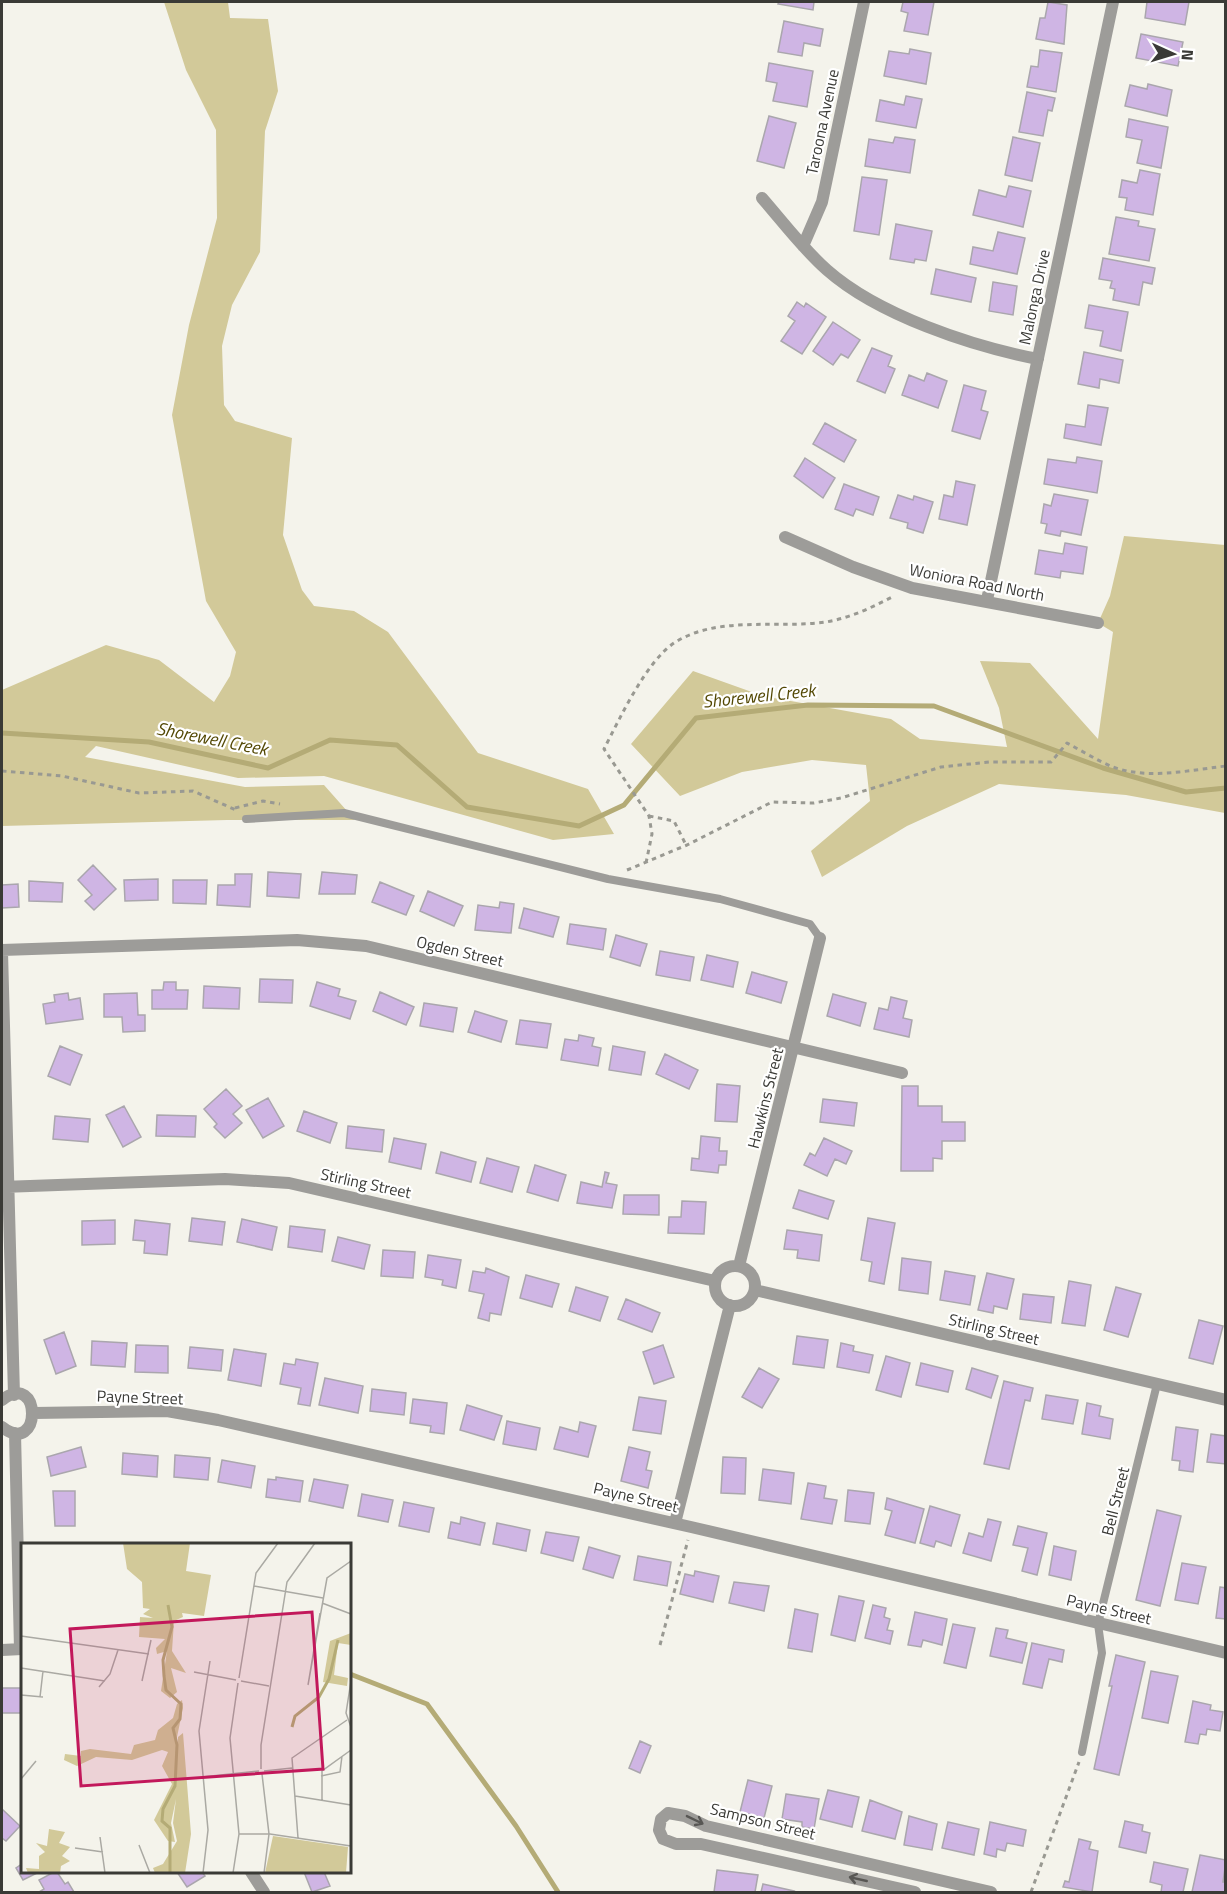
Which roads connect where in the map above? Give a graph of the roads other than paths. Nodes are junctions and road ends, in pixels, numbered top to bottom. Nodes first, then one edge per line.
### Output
1 (864, 2) edge
2 (1113, 2) edge
3 (762, 198) dead end
4 (803, 246) junction
5 (1038, 359) junction
6 (785, 537) dead end
7 (987, 600) junction
8 (1098, 623) dead end
9 (246, 819) dead end
10 (820, 938) joint
11 (2, 951) edge
12 (795, 1049) junction
13 (902, 1073) dead end
14 (5, 1186) edge
15 (739, 1266) junction
16 (715, 1281) junction
17 (755, 1290) junction
18 (730, 1305) junction
19 (1157, 1384) junction
20 (14, 1395) junction
21 (2, 1400) edge
22 (1226, 1400) edge
23 (34, 1413) junction
24 (2, 1427) edge
25 (15, 1433) junction
26 (675, 1523) junction
27 (1098, 1624) junction
28 (21, 1649) edge
29 (2, 1650) edge
30 (1226, 1653) edge
31 (1082, 1752) road end
32 (252, 1873) edge
33 (264, 1893) edge
34 (915, 1893) edge
35 (991, 1893) edge

1 - 4 street, Taroona Avenue
2 - 5 street, Malonga Drive
3 - 4 street
4 - 5 street
5 - 7 street, Malonga Drive
6 - 7 street, Woniora Road North
7 - 8 street, Woniora Road North
9 - 10 lane
10 - 12 street, Hawkins Street
11 - 12 street, Ogden Street
11 - 14 street
12 - 13 street, Ogden Street
12 - 15 street, Hawkins Street
14 - 16 street, Stirling Street
14 - 20 street
15 - 16 street
15 - 17 street
16 - 18 street
17 - 18 street
17 - 19 street, Stirling Street
18 - 26 street
19 - 22 street, Stirling Street
19 - 27 lane, Bell Street
20 - 21 street
20 - 23 street
23 - 25 street
23 - 26 street, Payne Street
24 - 25 street
25 - 28 street
26 - 27 street, Payne Street
27 - 30 street, Payne Street
27 - 31 lane
28 - 29 street
32 - 33 street
34 -> 35 street, Sampson Street

